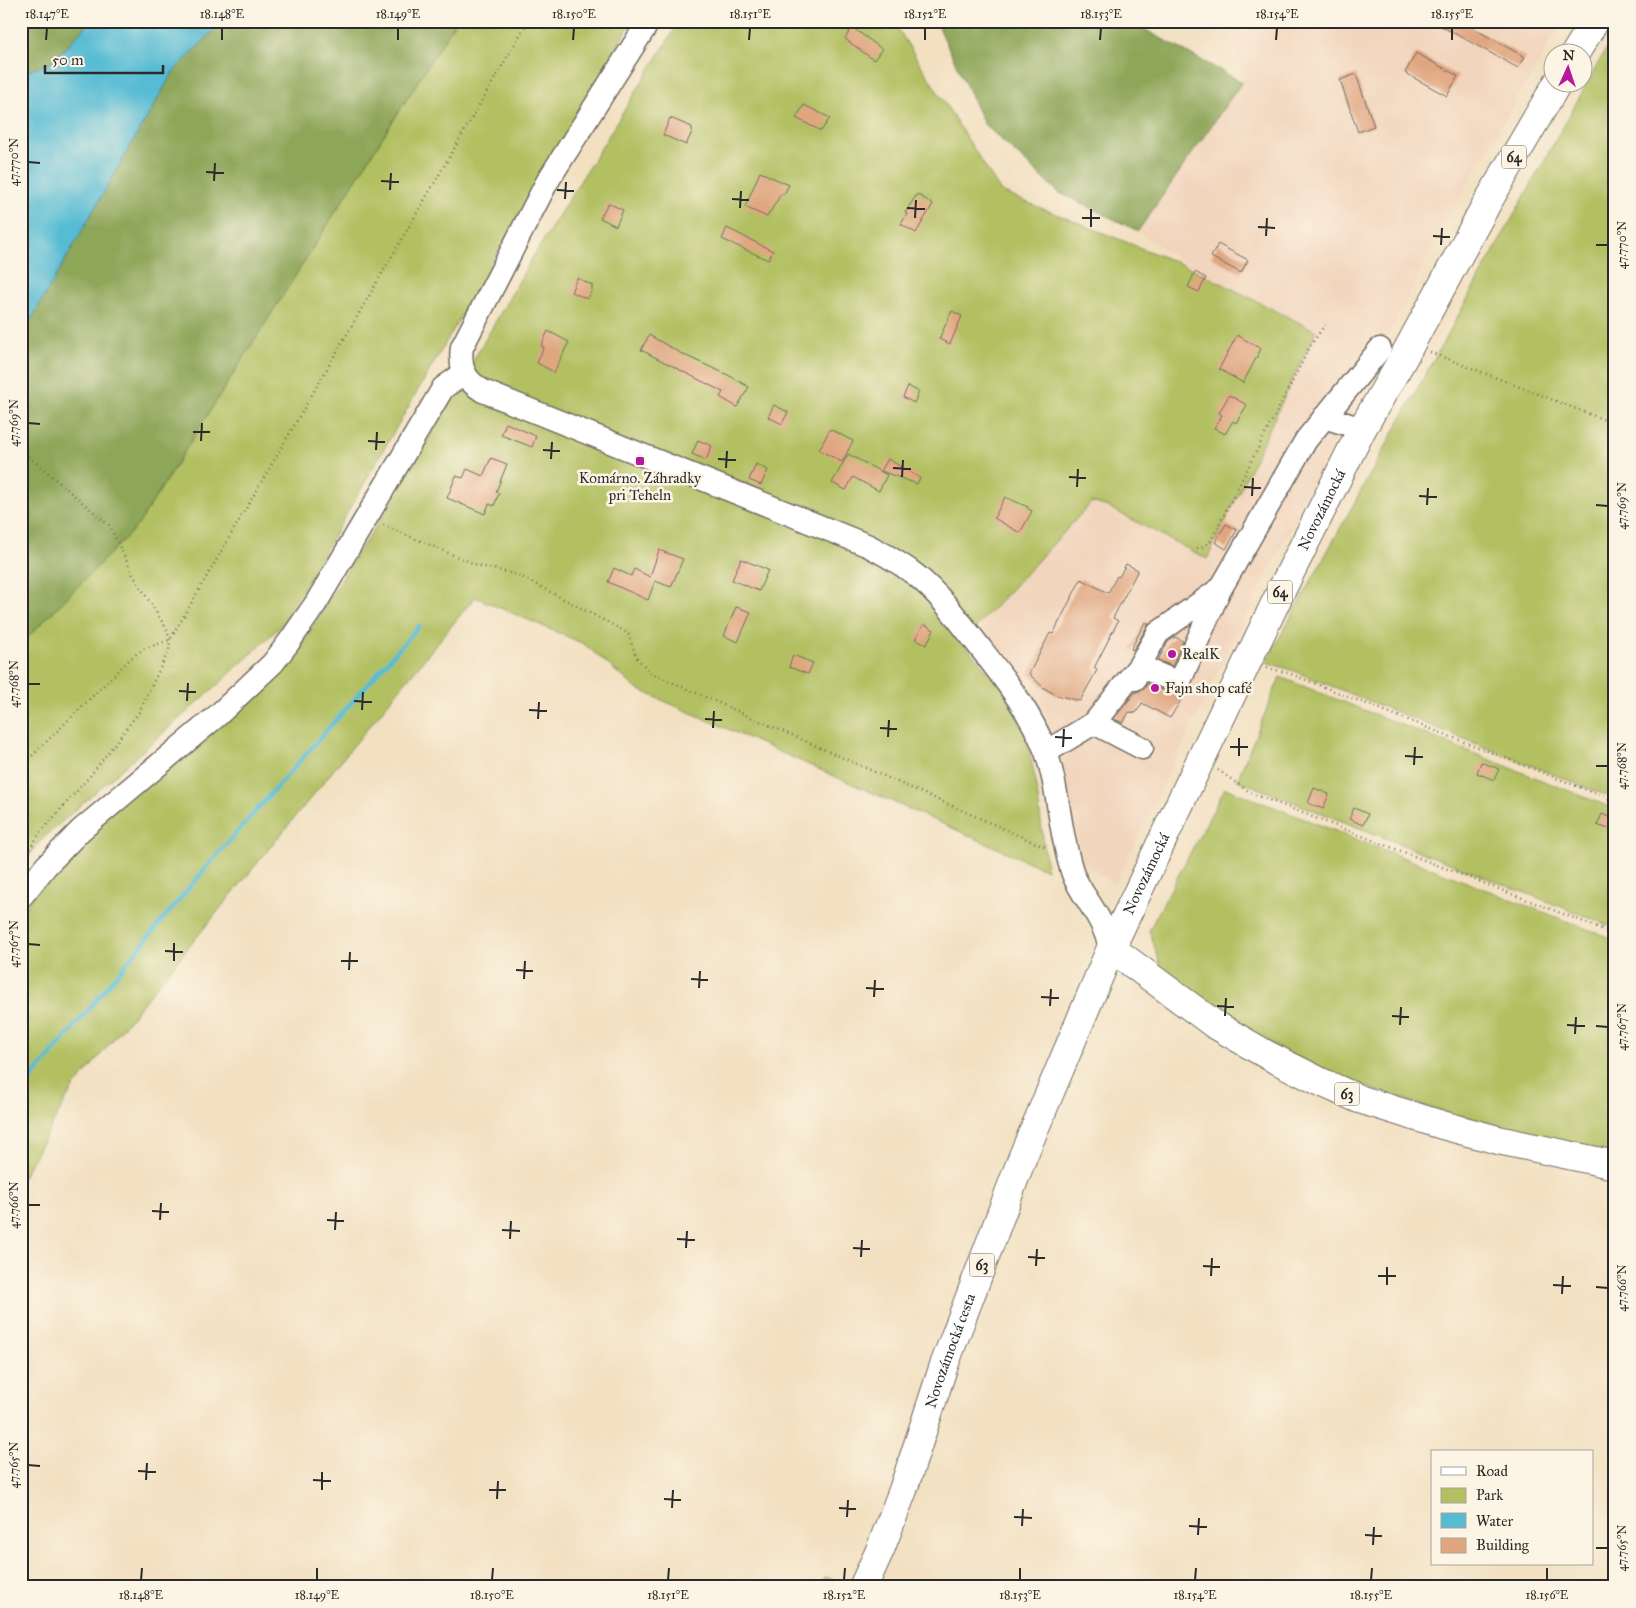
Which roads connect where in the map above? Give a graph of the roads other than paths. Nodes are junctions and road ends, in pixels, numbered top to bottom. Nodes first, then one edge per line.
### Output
1 (649, 21) edge
2 (1595, 21) edge
3 (1582, 42) edge
4 (1552, 92) edge
5 (1380, 349) dead end
6 (464, 373) junction
7 (1324, 417) junction
8 (1362, 429) junction
9 (1221, 588) junction
10 (1139, 666) junction
11 (1130, 695) dead end
12 (1107, 726) junction
13 (1142, 748) dead end
14 (1046, 752) junction
15 (21, 897) edge
16 (1111, 948) junction
17 (1615, 1165) edge
18 (863, 1587) edge

1 - 6 street
2 - 3 main road
4 - 8 main road, Novozámocká / 64
5 - 7 street
6 - 14 street
6 - 15 street
7 - 8 street
7 - 9 street
8 - 16 main road, Novozámocká / 64
9 - 10 street
9 - 10 street
10 - 11 street
10 - 12 street
12 - 13 street
12 - 14 street
14 - 16 street
16 - 17 main road, 63
16 - 18 main road, Novozámocká cesta / 63

